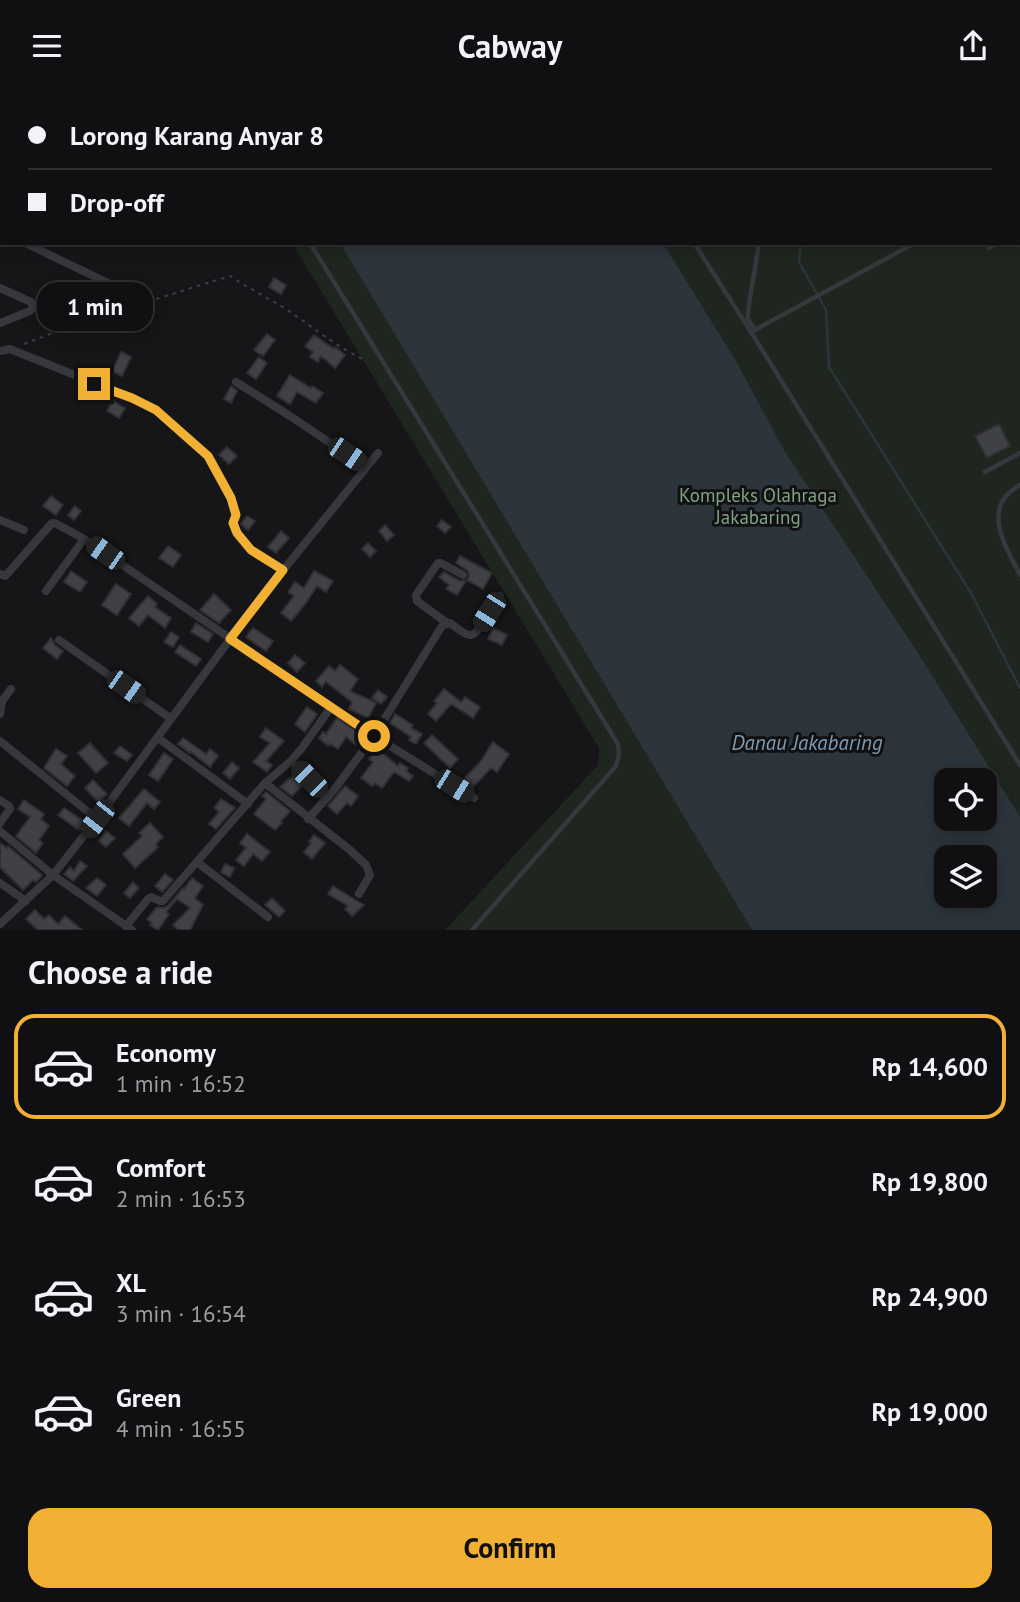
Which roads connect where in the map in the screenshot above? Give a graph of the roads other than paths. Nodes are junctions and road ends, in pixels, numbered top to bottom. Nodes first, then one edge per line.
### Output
1 (29, 245) edge
2 (311, 245) edge
3 (695, 245) edge
4 (759, 245) edge
5 (911, 245) edge
6 (994, 245) edge
7 (989, 248) dead end
8 (0, 288) edge
9 (135, 296) dead end
10 (0, 323) edge
11 (753, 331) junction
12 (0, 351) edge
13 (236, 382) dead end
14 (378, 453) dead end
15 (1020, 453) edge
16 (366, 467) junction
17 (985, 472) dead end
18 (1020, 485) edge
19 (0, 520) edge
20 (24, 530) dead end
21 (84, 538) junction
22 (283, 570) junction
23 (0, 574) edge
24 (463, 575) dead end
25 (1020, 575) edge
26 (46, 591) dead end
27 (500, 596) dead end
28 (447, 624) junction
29 (230, 639) junction
30 (59, 641) dead end
31 (11, 689) dead end
32 (331, 707) junction
33 (0, 714) edge
34 (170, 718) junction
35 (374, 736) junction
36 (158, 738) junction
37 (0, 741) edge
38 (291, 761) junction
39 (1020, 764) edge
40 (265, 783) junction
41 (327, 797) junction
42 (474, 799) dead end
43 (0, 800) edge
44 (248, 804) junction
45 (97, 819) junction
46 (308, 819) junction
47 (0, 823) edge
48 (0, 831) edge
49 (197, 862) junction
50 (53, 875) junction
51 (0, 883) edge
52 (359, 894) dead end
53 (26, 901) junction
54 (268, 917) dead end
55 (0, 925) edge
56 (129, 928) edge
57 (472, 930) edge

1 - 9 street
2 - 57 lane
3 - 11 lane
4 - 11 lane
5 - 11 lane
6 - 7 lane
8 - 10 street
11 - 39 lane
12 - 22 street
13 - 16 street
14 - 16 street
15 - 17 lane
16 - 22 street
18 - 25 lane
19 - 20 street
21 - 23 street
21 - 26 street
21 - 29 street
22 - 29 street
24 - 28 street
27 - 28 street
28 - 35 street
29 - 32 street
29 - 34 street
30 - 34 street
31 - 33 street
32 - 35 street
32 - 38 street
34 - 36 street
35 - 41 street
35 - 42 street
36 - 44 street
36 - 45 street
37 - 45 street
38 - 40 street
38 - 41 street
40 - 44 street
40 - 46 street
41 - 46 street
43 - 47 street
44 - 49 street
45 - 50 street
46 - 52 street
48 - 50 street
49 - 54 street
49 - 56 street
50 - 53 street
50 - 56 street
51 - 53 street
53 - 55 street

